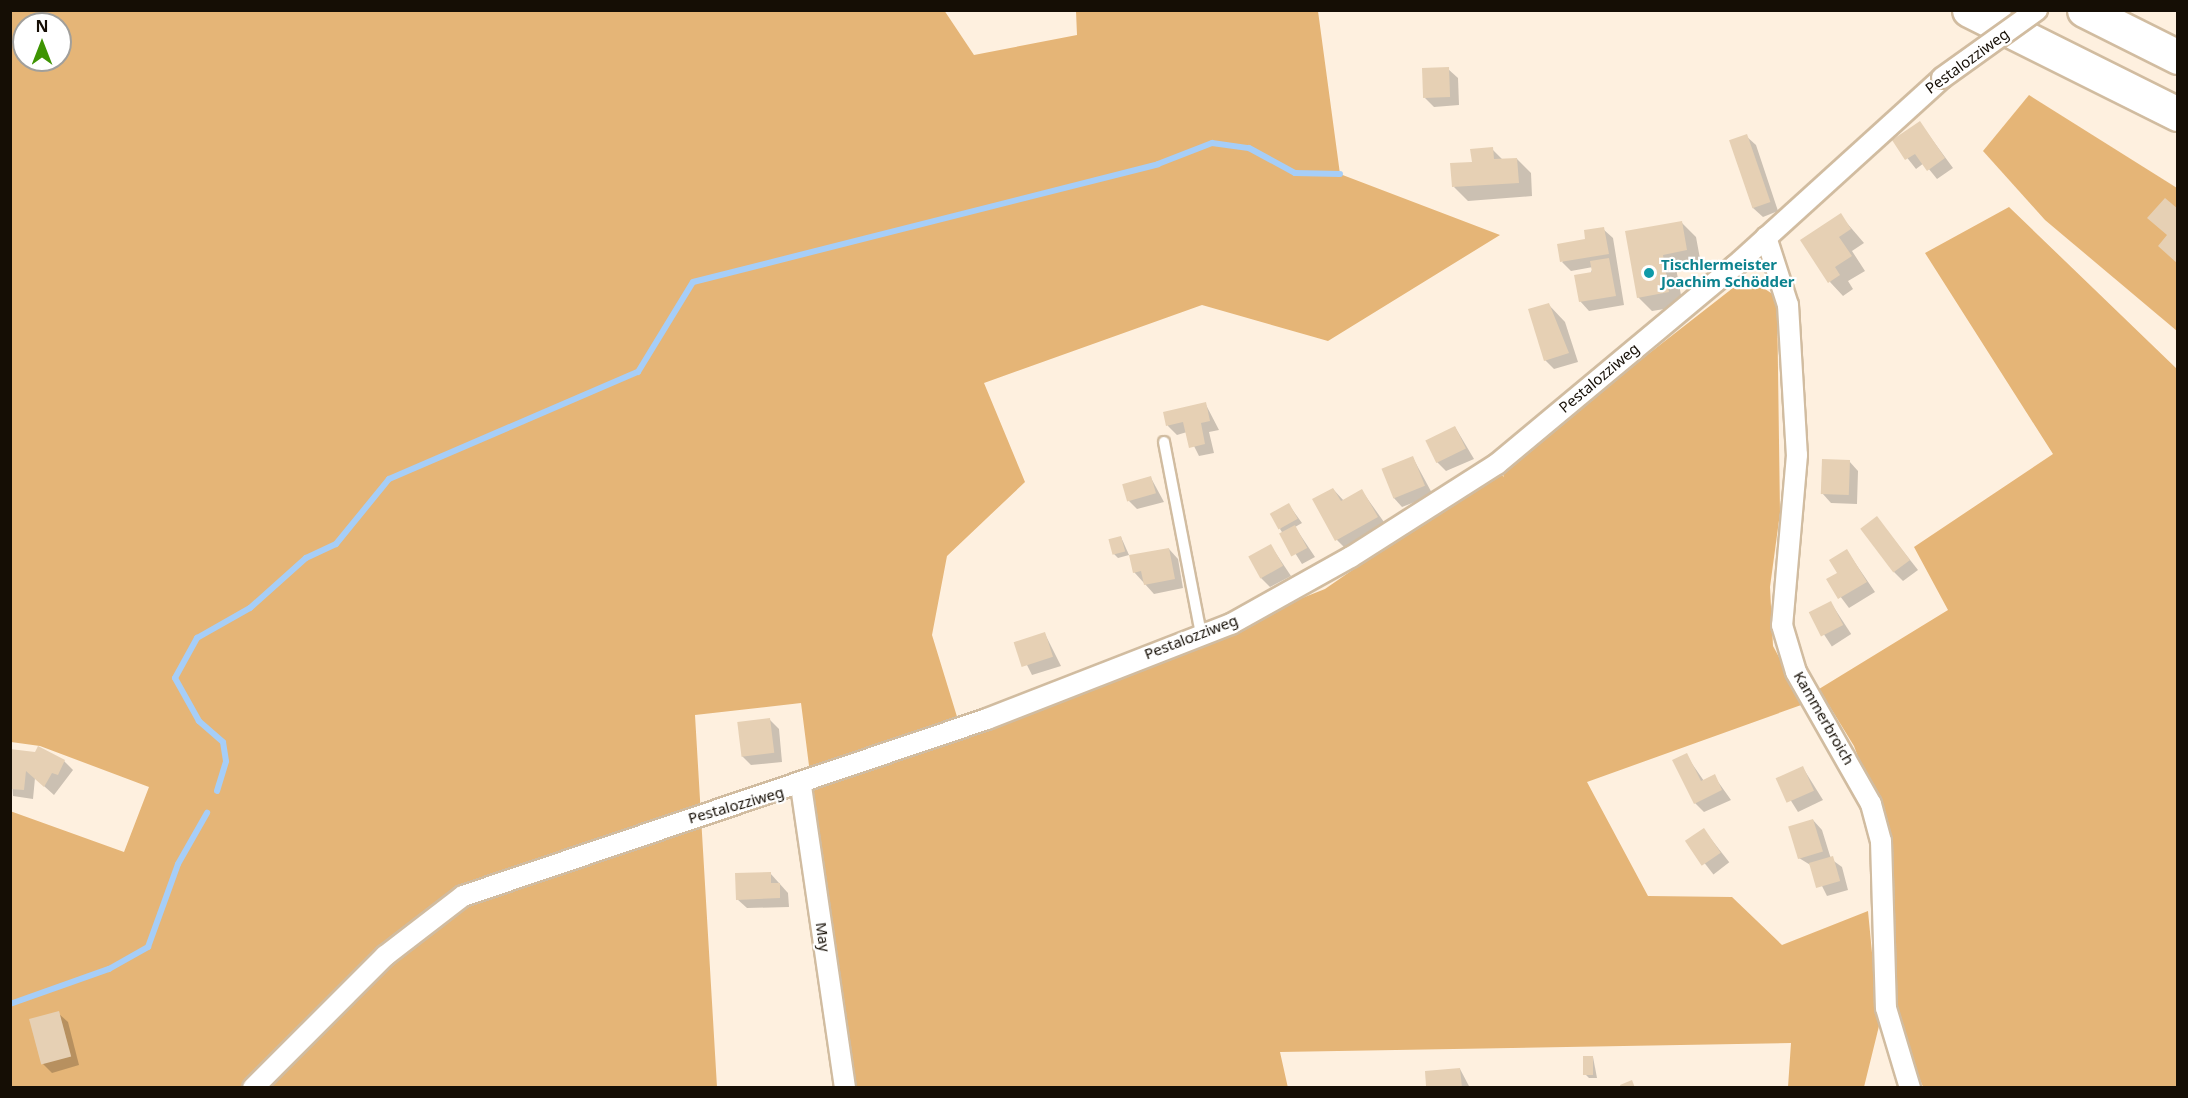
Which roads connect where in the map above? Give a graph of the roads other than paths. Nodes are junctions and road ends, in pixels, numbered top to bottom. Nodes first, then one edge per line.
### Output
1 (1969, 10) edge
2 (2037, 10) edge
3 (2084, 10) edge
4 (2178, 57) edge
5 (2178, 114) edge
6 (1767, 237) junction
7 (1164, 442) dead end
8 (1202, 634) junction
9 (801, 786) junction
10 (253, 1088) edge
11 (845, 1088) edge
12 (1910, 1088) edge

1 - 5 highway
2 - 6 street, Pestalozziweg, bridge
3 - 4 highway
6 - 8 street, Pestalozziweg
6 - 12 street, Kammerbroich
7 - 8 lane
8 - 9 street, Pestalozziweg
9 - 10 street, Pestalozziweg
9 - 11 street, May

